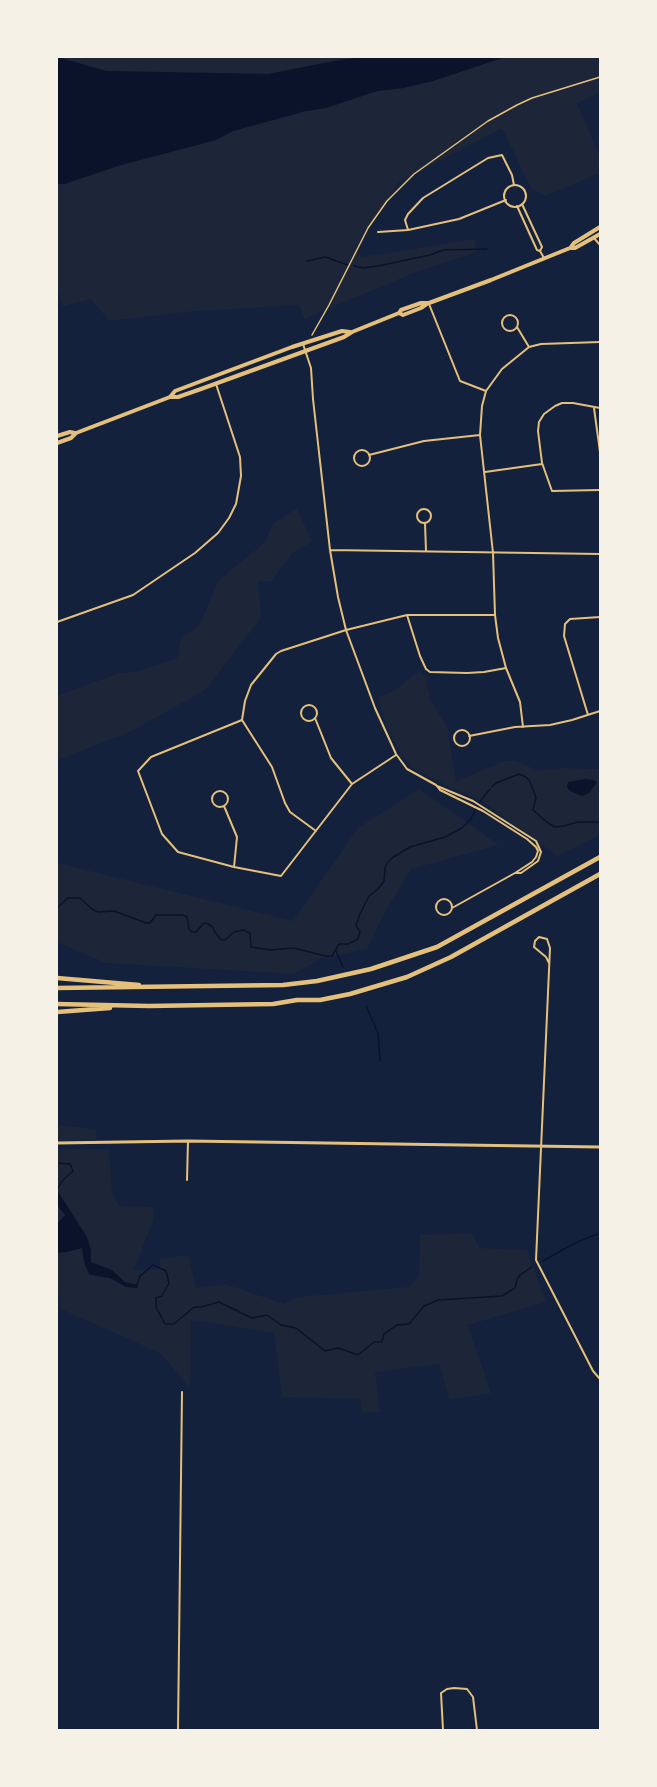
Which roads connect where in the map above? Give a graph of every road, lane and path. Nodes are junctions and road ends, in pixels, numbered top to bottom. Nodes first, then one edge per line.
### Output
1 (600, 77) edge
2 (514, 185) junction
3 (506, 200) junction
4 (522, 204) junction
5 (517, 206) junction
6 (600, 227) edge
7 (408, 230) junction
8 (378, 232) dead end
9 (600, 234) edge
10 (594, 238) junction
11 (600, 245) edge
12 (570, 248) junction
13 (540, 251) junction
14 (544, 259) junction
15 (429, 303) junction
16 (517, 327) junction
17 (352, 332) junction
18 (311, 336) dead end
19 (600, 342) edge
20 (303, 344) junction
21 (529, 347) junction
22 (306, 351) junction
23 (216, 384) junction
24 (486, 391) junction
25 (170, 397) junction
26 (594, 408) junction
27 (600, 408) edge
28 (75, 433) junction
29 (480, 435) junction
30 (57, 436) edge
31 (57, 443) edge
32 (600, 452) edge
33 (369, 455) junction
34 (542, 464) junction
35 (485, 472) junction
36 (600, 490) edge
37 (425, 523) junction
38 (330, 550) junction
39 (426, 551) junction
40 (493, 553) junction
41 (600, 554) edge
42 (407, 615) junction
43 (495, 615) junction
44 (600, 617) edge
45 (57, 622) edge
46 (346, 630) junction
47 (506, 668) junction
48 (600, 711) edge
49 (588, 715) junction
50 (315, 718) junction
51 (242, 720) junction
52 (523, 727) junction
53 (469, 736) junction
54 (396, 754) junction
55 (352, 784) junction
56 (224, 806) junction
57 (316, 831) junction
58 (600, 857) edge
59 (234, 867) junction
60 (600, 874) edge
61 (452, 908) junction
62 (549, 963) junction
63 (57, 978) edge
64 (175, 987) junction
65 (57, 988) edge
66 (57, 1004) edge
67 (149, 1006) junction
68 (57, 1012) edge
69 (188, 1141) junction
70 (57, 1143) edge
71 (541, 1145) junction
72 (600, 1147) edge
73 (187, 1180) dead end
74 (600, 1379) edge
75 (182, 1392) dead end
76 (178, 1730) edge
77 (443, 1730) edge
78 (477, 1730) edge

1 - 18 path
2 - 3 street
2 - 4 street
2 - 7 street
3 - 5 street
3 - 7 street
4 - 5 street
4 - 13 street
5 - 13 street
6 - 12 main road
7 - 8 street
9 - 10 main road
10 - 11 street
10 - 12 main road
12 - 14 main road
13 - 14 street
14 - 15 main road
15 - 17 main road
15 - 24 street
16 - 16 street
16 - 21 street
17 - 20 main road
17 - 22 main road
19 - 21 street
20 - 22 street
20 - 25 main road
21 - 24 street
22 - 23 main road
22 - 38 street
23 - 25 main road
23 - 45 street
24 - 29 street
25 - 28 main road
26 - 27 street
26 - 32 street
26 - 34 street
28 - 30 main road
28 - 31 main road
29 - 33 street
29 - 35 street
33 - 33 street
34 - 35 street
34 - 36 street
35 - 40 street
37 - 37 street
37 - 39 street
38 - 39 street
38 - 46 street
39 - 40 street
40 - 41 street
40 - 43 street
42 - 43 street
42 - 46 street
42 - 47 street
43 - 47 street
44 - 49 street
46 - 51 street
46 - 54 street
47 - 52 street
48 - 49 street
49 - 52 street
50 - 50 street
50 - 55 street
51 - 57 street
51 - 59 street
52 - 53 street
53 - 53 street
54 - 55 street
54 - 61 street
55 - 57 street
56 - 56 street
56 - 59 street
57 - 59 street
58 - 64 highway
60 - 67 highway
61 - 61 street
62 - 62 street
62 - 71 street
63 - 64 highway
64 - 65 highway
66 - 67 highway
67 - 68 highway
69 - 70 street
69 - 71 street
69 - 73 street
71 - 72 street
71 - 74 street
75 - 76 street
77 - 78 street

